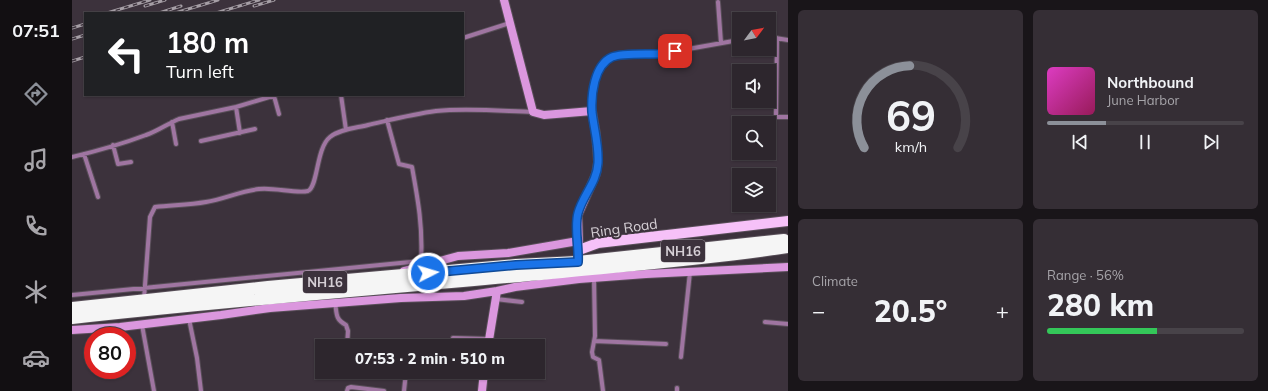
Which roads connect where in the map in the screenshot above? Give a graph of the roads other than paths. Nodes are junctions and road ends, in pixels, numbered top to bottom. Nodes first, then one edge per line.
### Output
1 (504, 0) edge
2 (718, 2) dead end
3 (510, 23) junction
4 (464, 38) edge
5 (777, 38) joint
6 (788, 40) edge
7 (732, 41) edge
8 (721, 43) junction
9 (272, 96) edge
10 (275, 96) edge
11 (341, 96) edge
12 (236, 107) junction
13 (592, 111) junction
14 (533, 112) junction
15 (279, 114) dead end
16 (788, 117) edge
17 (387, 120) junction
18 (172, 122) junction
19 (255, 128) dead end
20 (346, 130) junction
21 (240, 133) junction
22 (201, 141) dead end
23 (176, 144) dead end
24 (113, 145) junction
25 (84, 154) junction
26 (72, 157) edge
27 (131, 162) dead end
28 (98, 197) dead end
29 (788, 221) edge
30 (788, 228) edge
31 (788, 240) edge
32 (788, 248) edge
33 (578, 251) junction
34 (749, 253) junction
35 (788, 253) edge
36 (421, 261) junction
37 (430, 263) junction
38 (788, 267) edge
39 (690, 272) junction
40 (384, 277) junction
41 (594, 278) junction
42 (145, 288) junction
43 (72, 295) edge
44 (497, 295) junction
45 (144, 300) junction
46 (336, 302) junction
47 (522, 302) dead end
48 (72, 308) edge
49 (72, 318) edge
50 (189, 319) junction
51 (765, 322) dead end
52 (142, 324) junction
53 (788, 324) edge
54 (72, 330) edge
55 (453, 338) dead end
56 (347, 339) edge
57 (462, 339) edge
58 (490, 339) edge
59 (594, 341) junction
60 (666, 344) dead end
61 (682, 356) dead end
62 (405, 379) edge
63 (483, 379) edge
64 (154, 391) edge
65 (201, 391) edge
66 (347, 391) edge
67 (384, 391) edge
68 (404, 391) edge
69 (482, 391) edge
70 (603, 391) edge

1 - 3 street
2 - 8 street
3 - 4 street
3 - 14 street
5 - 6 street
5 - 16 street
7 - 8 street
8 - 13 street
9 - 12 street
10 - 15 street
11 - 20 street
12 - 18 street
12 - 21 street
13 - 14 street
13 - 33 street
14 - 17 street
17 - 20 street
17 - 36 street
18 - 23 street
18 - 24 street
19 - 21 street
20 - 42 street
21 - 22 street
24 - 25 street
24 - 27 street
25 - 26 street
25 - 28 street
29 - 33 main road, Ring Road
30 - 33 main road, Ring Road
31 - 33 highway, NH16
32 - 34 highway, NH16
33 - 37 street
33 - 40 highway, NH16
34 - 35 highway
34 - 49 highway, NH16
36 - 37 street
36 - 42 street
37 - 40 street
38 - 39 street
39 - 41 street
39 - 61 street
40 - 45 highway, NH16
41 - 44 street
41 - 59 street
42 - 43 street
42 - 45 street
44 - 46 street
44 - 47 street
44 - 58 street
45 - 48 highway, NH16
46 - 50 street
46 - 56 street
50 - 52 street
50 - 65 street
51 - 53 street
52 - 54 street
52 - 64 street
55 - 57 street
59 - 60 street
59 - 70 street
62 - 68 street
63 - 69 street
66 - 67 street

